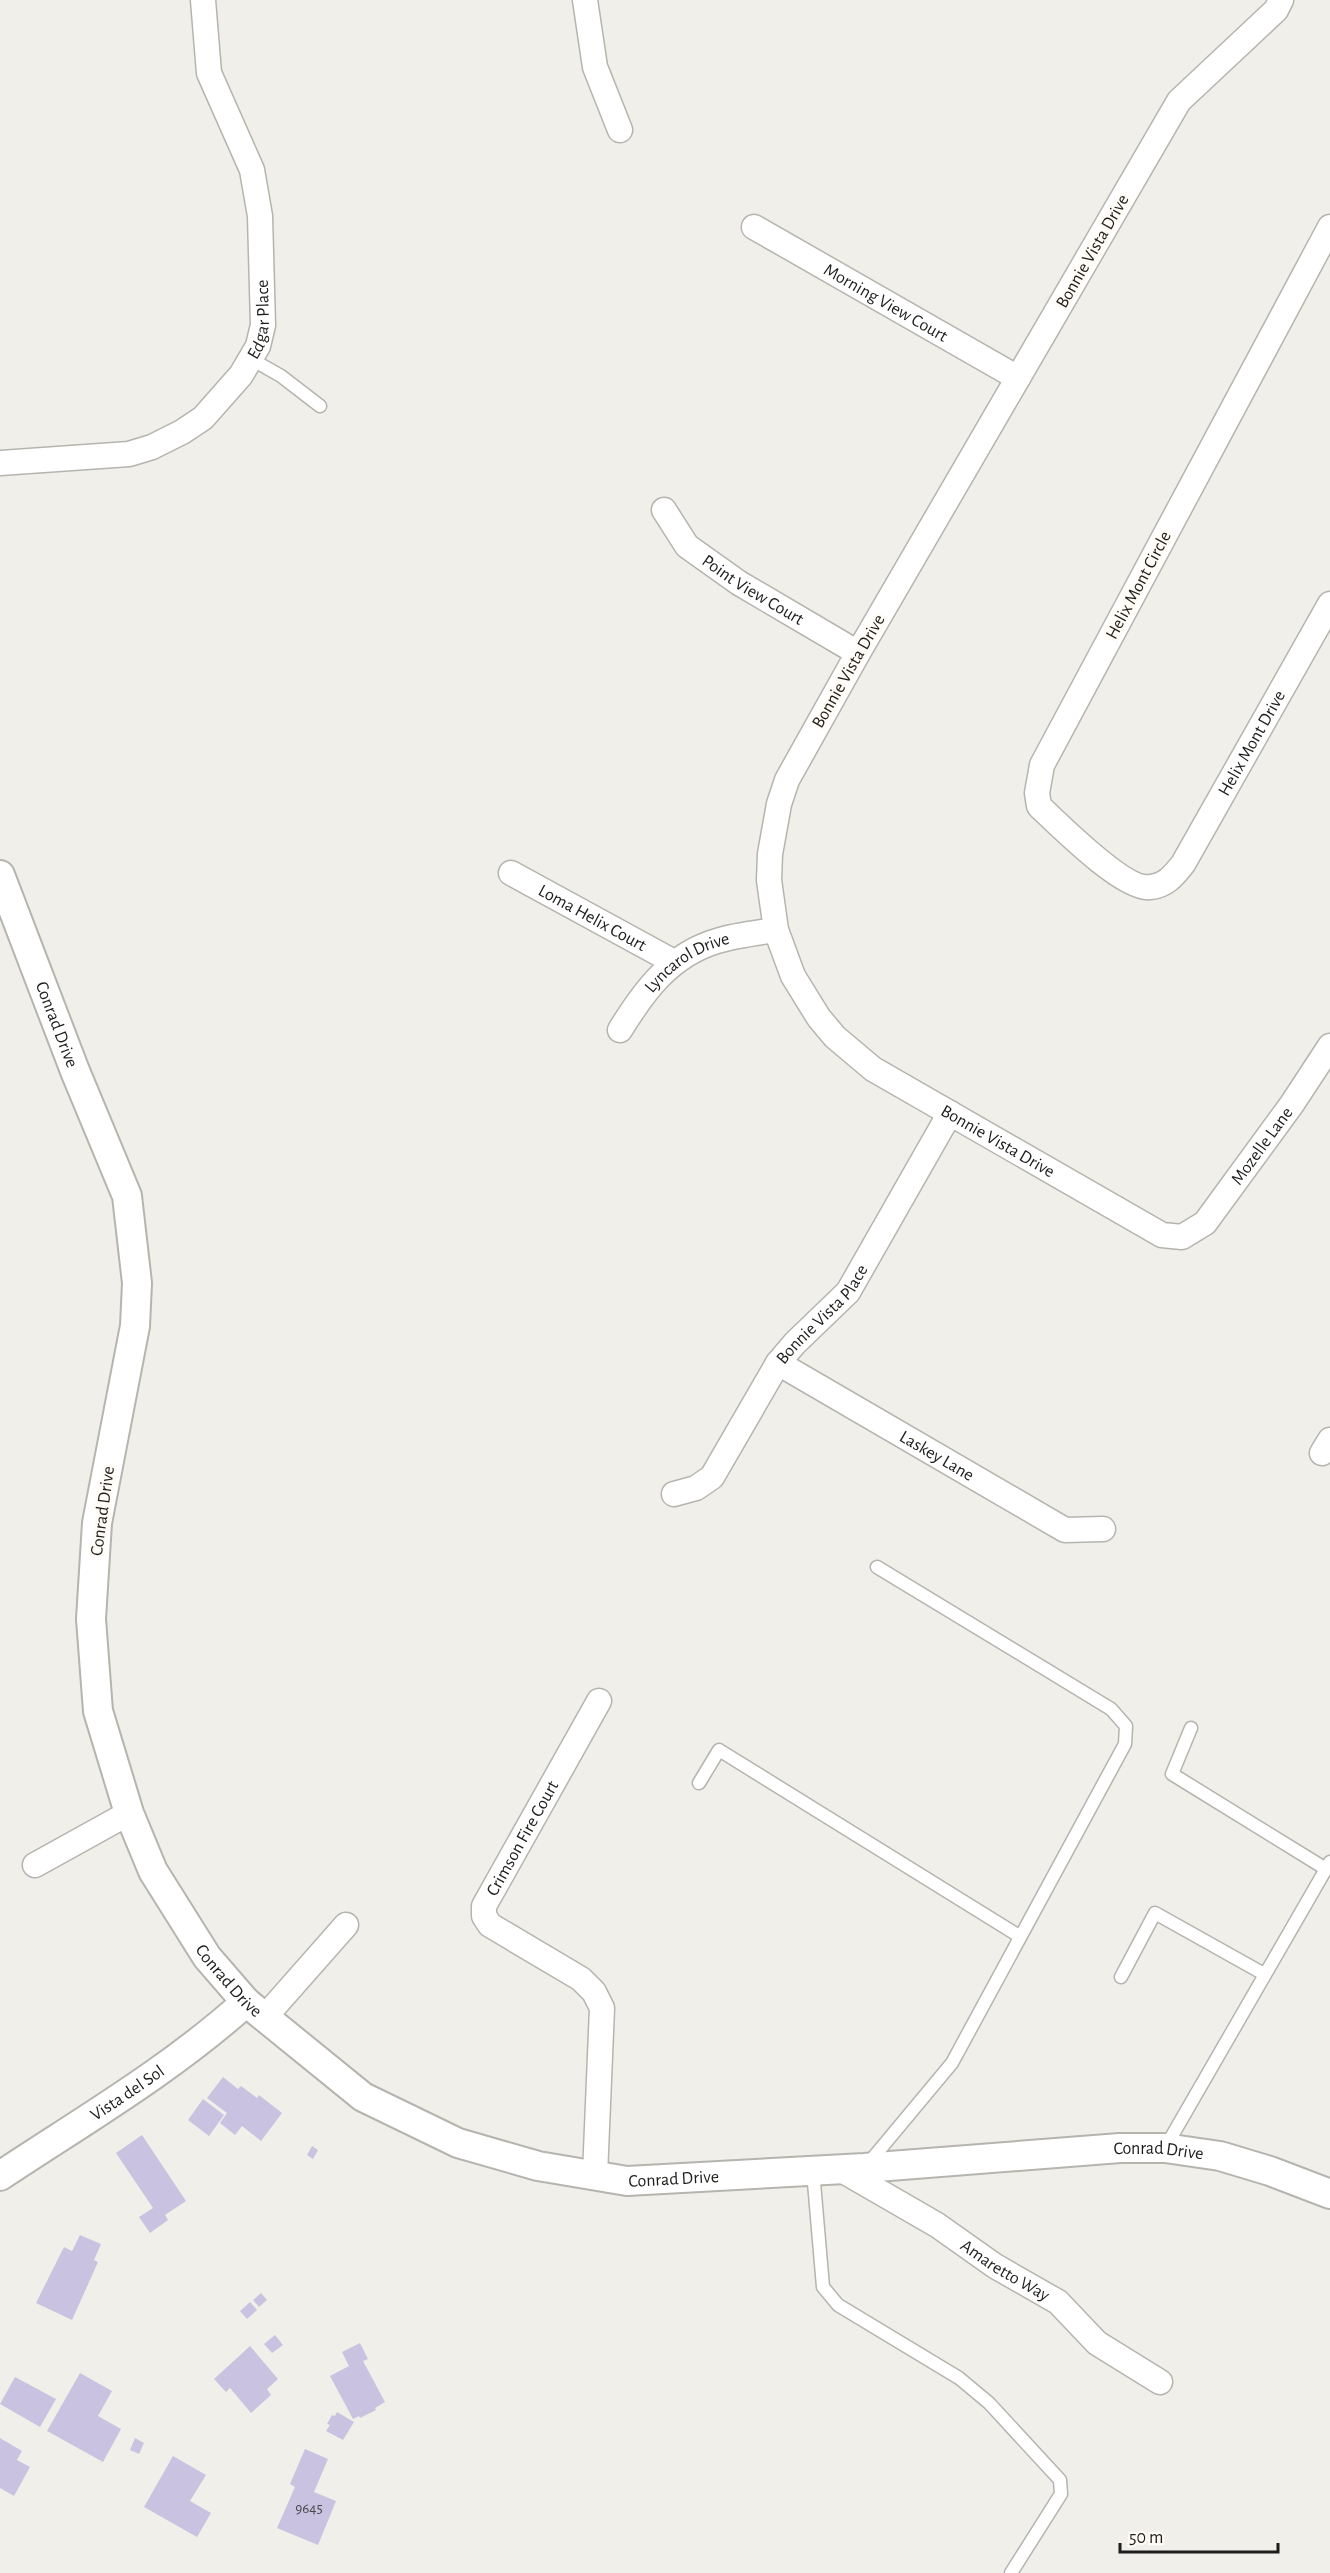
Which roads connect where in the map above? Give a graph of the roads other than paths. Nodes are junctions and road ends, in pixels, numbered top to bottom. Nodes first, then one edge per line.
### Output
1 (203, 0) edge
2 (585, 0) edge
3 (1281, 0) edge
4 (620, 130) dead end
5 (754, 227) dead end
6 (1330, 227) edge
7 (251, 359) junction
8 (1018, 378) junction
9 (320, 406) dead end
10 (0, 463) edge
11 (664, 510) dead end
12 (1330, 604) edge
13 (858, 652) junction
14 (511, 873) dead end
15 (0, 880) edge
16 (1171, 880) joint
17 (776, 930) junction
18 (674, 962) junction
19 (620, 1030) dead end
20 (1330, 1046) edge
21 (950, 1113) junction
22 (1182, 1237) joint
23 (778, 1363) junction
24 (674, 1494) dead end
25 (1103, 1529) dead end
26 (878, 1567) dead end
27 (599, 1701) dead end
28 (1191, 1728) dead end
29 (699, 1783) dead end
30 (129, 1813) junction
31 (35, 1865) dead end
32 (1328, 1865) edge
33 (346, 1925) dead end
34 (1019, 1936) junction
35 (1264, 1974) junction
36 (1121, 1977) dead end
37 (255, 2010) junction
38 (1165, 2148) junction
39 (839, 2169) junction
40 (595, 2175) junction
41 (0, 2176) edge
42 (1330, 2194) edge
43 (1160, 2382) dead end
44 (1011, 2573) edge

1 - 7 street, Edgar Place
2 - 4 street
3 - 8 street, Bonnie Vista Drive
5 - 8 street, Morning View Court
6 - 16 street, Helix Mont Circle
7 - 9 lane
7 - 10 street, Edgar Place
8 - 13 street, Bonnie Vista Drive
11 - 13 street, Point View Court
12 - 16 street, Helix Mont Drive
13 - 17 street, Bonnie Vista Drive
14 - 18 street, Loma Helix Court
15 - 30 street, Conrad Drive
17 - 18 street, Lyncarol Drive
17 - 21 street, Bonnie Vista Drive
18 - 19 street, Lyncarol Drive
20 - 22 street, Mozelle Lane
21 - 22 street, Bonnie Vista Drive
21 - 23 street, Bonnie Vista Place
23 - 24 street, Bonnie Vista Place
23 - 25 street, Laskey Lane
26 - 34 lane
27 - 40 street, Crimson Fire Court
28 - 32 lane
29 - 34 lane
30 - 31 street
30 - 37 street, Conrad Drive
32 - 35 lane
33 - 37 street
34 - 39 lane
35 - 36 lane
35 - 38 lane
37 - 40 street, Conrad Drive
37 - 41 street, Vista del Sol
38 - 39 street, Conrad Drive
38 - 42 street, Conrad Drive
39 - 40 street, Conrad Drive
39 - 43 street, Amaretto Way
39 - 44 lane

